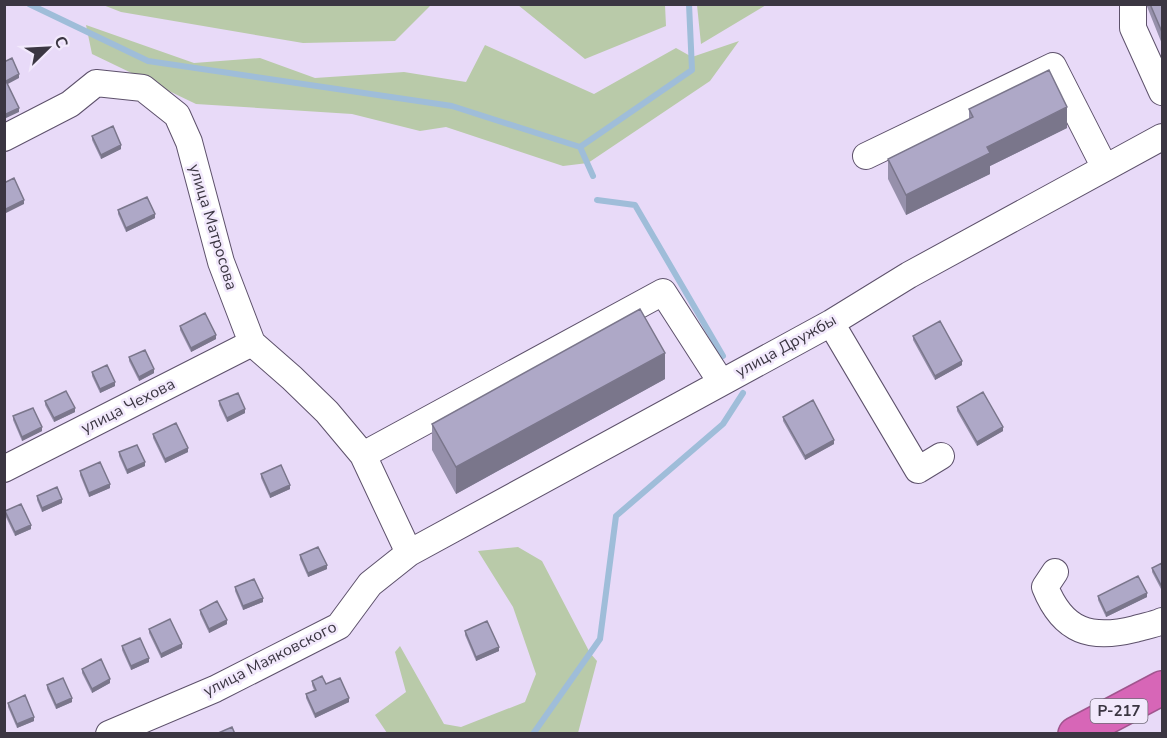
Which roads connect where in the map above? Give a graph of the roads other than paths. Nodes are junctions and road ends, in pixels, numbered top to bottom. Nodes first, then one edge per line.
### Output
1 (1133, 4) edge
2 (1162, 92) edge
3 (1162, 137) edge
4 (4, 138) edge
5 (866, 156) dead end
6 (1105, 168) junction
7 (831, 323) junction
8 (252, 344) junction
9 (721, 382) junction
10 (363, 455) junction
11 (941, 456) dead end
12 (4, 469) edge
13 (409, 553) junction
14 (1055, 572) dead end
15 (1162, 621) edge
16 (1162, 688) edge
17 (109, 734) edge
18 (1075, 734) edge

1 - 2 street
3 - 6 street, улица Дружбы
4 - 8 street, улица Матросова
5 - 6 street
6 - 7 street, улица Дружбы
7 - 9 street, улица Дружбы
7 - 11 street
8 - 10 street, улица Матросова
8 - 12 street, улица Чехова
9 - 10 street
9 - 13 street, улица Дружбы
10 - 13 street, улица Матросова
13 - 17 street, улица Маяковского
14 - 15 street
16 - 18 highway, Р-217

